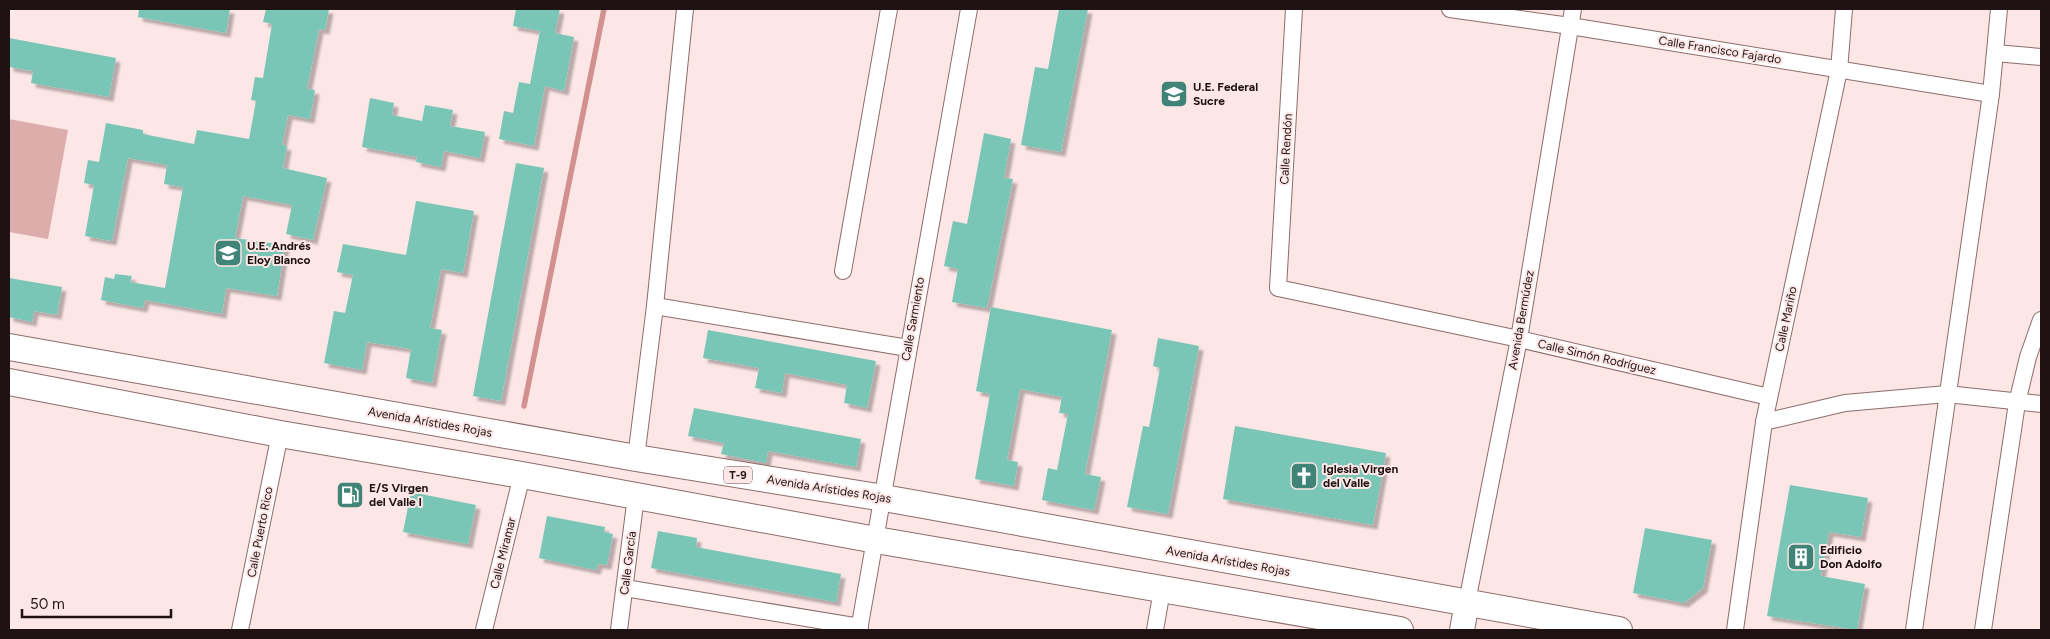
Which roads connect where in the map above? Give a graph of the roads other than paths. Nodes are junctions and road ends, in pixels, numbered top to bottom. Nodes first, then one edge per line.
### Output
1 (685, 9) edge
2 (890, 9) edge
3 (969, 9) edge
4 (1294, 9) edge
5 (1450, 9) edge
6 (1573, 9) edge
7 (1844, 9) edge
8 (2000, 9) edge
9 (1570, 26) junction
10 (1995, 53) junction
11 (2041, 57) edge
12 (1839, 70) junction
13 (1990, 94) junction
14 (843, 271) dead end
15 (1278, 288) joint
16 (655, 306) junction
17 (2041, 320) edge
18 (1518, 339) junction
19 (9, 347) edge
20 (908, 348) junction
21 (9, 382) edge
22 (1947, 394) junction
23 (1770, 397) junction
24 (2017, 403) junction
25 (2041, 404) edge
26 (1764, 422) junction
27 (280, 434) junction
28 (636, 458) junction
29 (522, 475) junction
30 (636, 496) junction
31 (884, 498) junction
32 (876, 540) junction
33 (624, 588) junction
34 (1162, 590) junction
35 (1467, 602) junction
36 (859, 628) edge
37 (240, 630) edge
38 (484, 630) edge
39 (619, 630) edge
40 (1155, 630) edge
41 (1400, 630) edge
42 (1462, 630) edge
43 (1619, 630) edge
44 (1736, 630) edge
45 (1914, 630) edge
46 (1983, 630) edge

1 - 16 street
2 - 14 street
3 - 20 street, Calle Sarmiento
4 - 15 street, Calle Rendón
5 - 9 street, Calle Francisco Fajardo
6 - 9 street, Avenida Bermúdez
7 - 12 street, Calle Mariño
8 - 10 street
9 - 12 street, Calle Francisco Fajardo
9 - 18 street, Avenida Bermúdez
10 - 11 street
10 - 13 street
12 - 13 street, Calle Francisco Fajardo
12 - 23 street, Calle Mariño
13 - 22 street
15 - 18 street, Calle Simón Rodríguez
16 - 20 street
16 - 28 street
17 - 24 street
18 - 23 street, Calle Simón Rodríguez
18 - 35 street, Avenida Bermúdez
19 - 28 main road, Avenida Arístides Rojas / T-9
20 - 31 street, Calle Sarmiento
21 - 27 main road
22 - 24 street
22 - 26 street
22 - 45 street
23 - 26 street, Calle Mariño
24 - 25 street
24 - 46 street
26 - 44 street, Calle Mariño
27 - 29 main road
27 - 37 street, Calle Puerto Rico
28 - 31 main road, Avenida Arístides Rojas / T-9
29 - 30 main road
29 - 38 street, Calle Miramar
30 - 32 main road
30 - 33 street, Calle García
31 - 32 street, Calle Sarmiento
31 - 35 main road, Avenida Arístides Rojas / T-9
32 - 34 main road
32 - 36 street, Calle Sarmiento
33 - 36 street
33 - 39 street, Calle García
34 - 40 street
34 - 41 main road
35 - 42 street, Avenida Bermúdez
35 - 43 main road, Avenida Arístides Rojas / T-9

